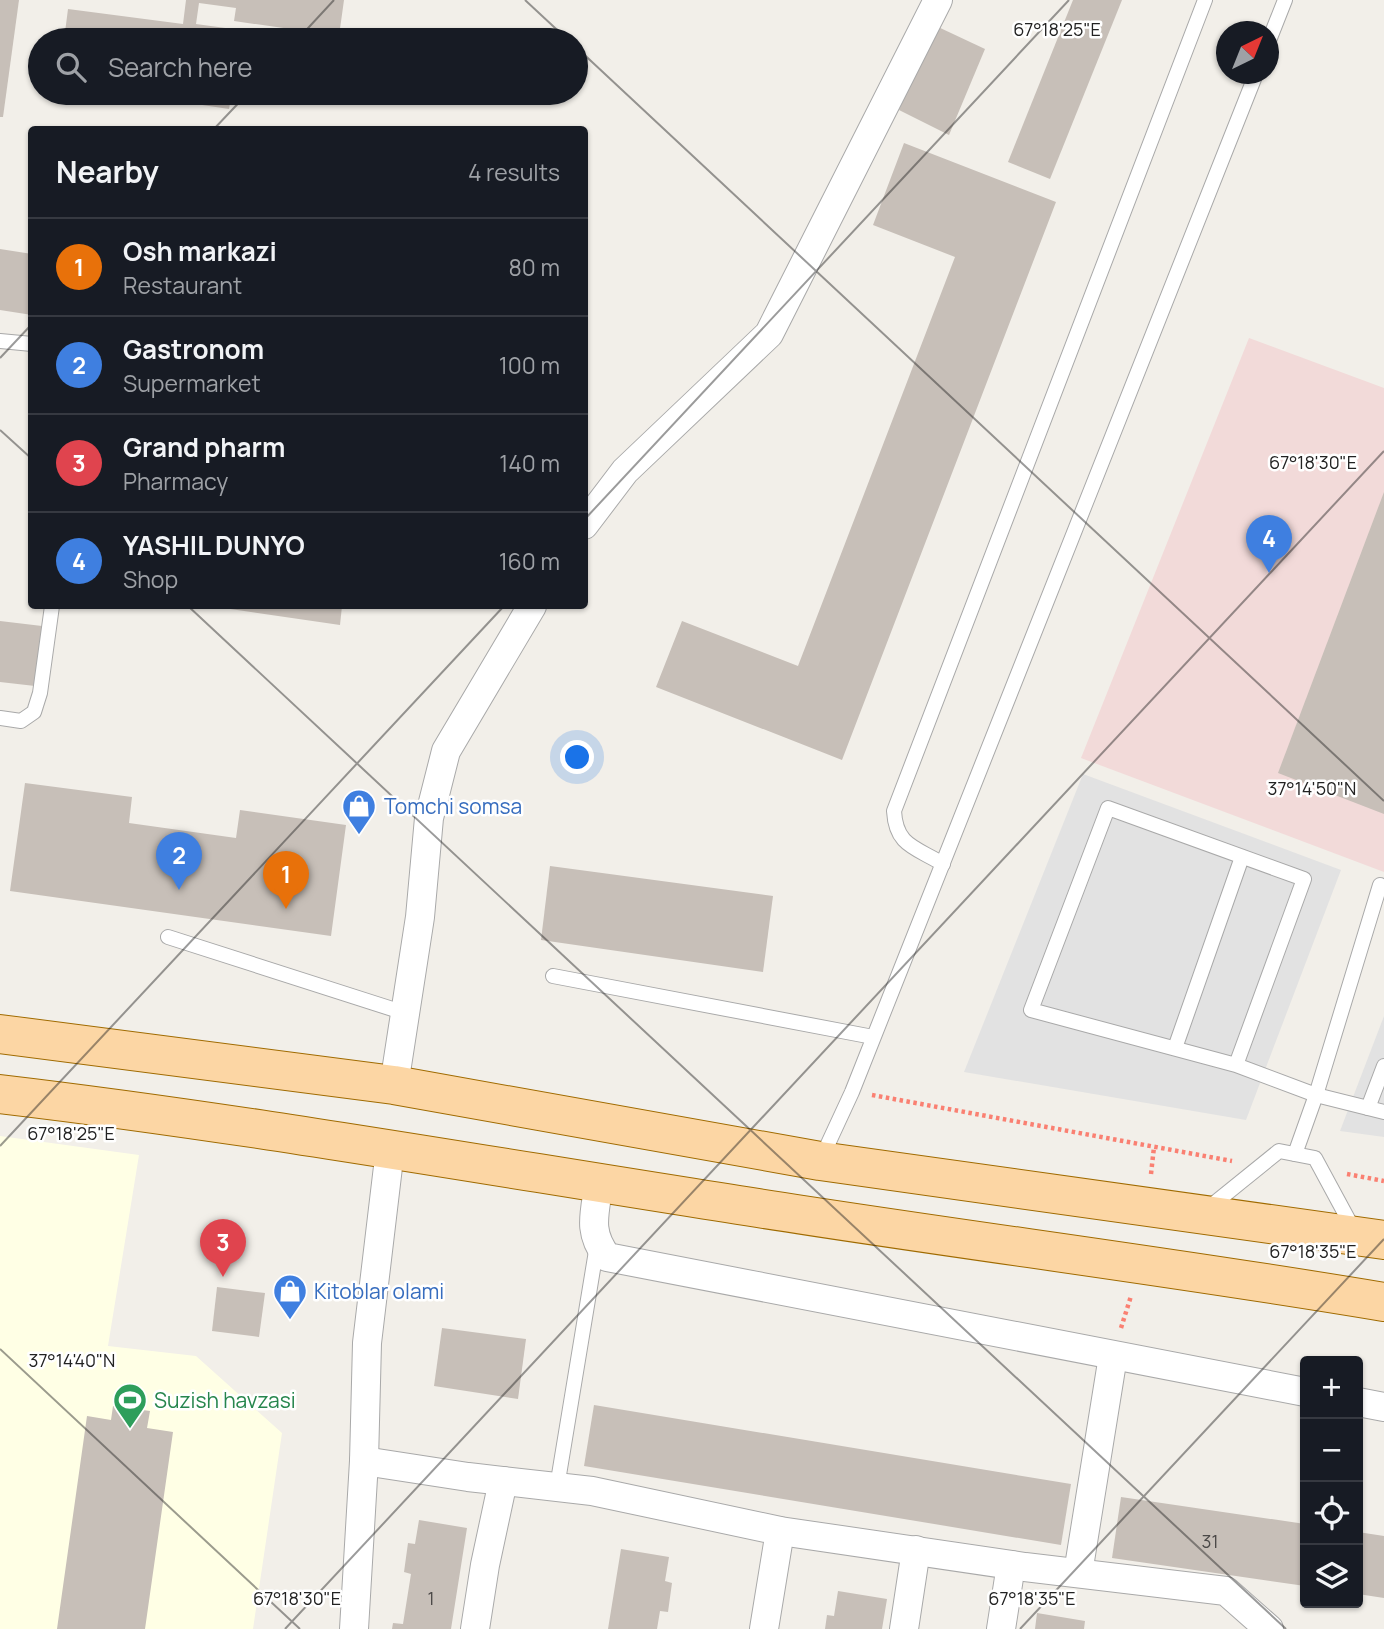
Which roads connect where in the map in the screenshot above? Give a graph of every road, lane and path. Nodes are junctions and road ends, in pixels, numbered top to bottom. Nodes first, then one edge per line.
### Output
1 (937, 0) edge
2 (1205, 0) edge
3 (1286, 0) edge
4 (1278, 21) edge
5 (1252, 84) edge
6 (0, 341) edge
7 (28, 344) edge
8 (588, 520) edge
9 (52, 609) edge
10 (530, 609) edge
11 (0, 718) edge
12 (1242, 857) junction
13 (943, 864) junction
14 (1380, 885) dead end
15 (168, 937) dead end
16 (553, 976) dead end
17 (405, 1013) junction
18 (0, 1034) edge
19 (873, 1037) junction
20 (1175, 1048) junction
21 (1236, 1065) junction
22 (1384, 1066) edge
23 (394, 1085) junction
24 (852, 1092) junction
25 (0, 1094) edge
26 (1316, 1095) junction
27 (1368, 1108) junction
28 (1384, 1112) edge
29 (390, 1150) junction
30 (1295, 1154) junction
31 (820, 1160) junction
32 (1260, 1166) junction
33 (1322, 1170) junction
34 (1384, 1181) edge
35 (599, 1183) junction
36 (1199, 1215) junction
37 (1371, 1238) edge
38 (597, 1244) junction
39 (1384, 1302) edge
40 (1113, 1356) junction
41 (1300, 1391) edge
42 (1363, 1403) edge
43 (1384, 1407) edge
44 (364, 1461) junction
45 (503, 1480) junction
46 (557, 1487) junction
47 (779, 1531) junction
48 (916, 1550) junction
49 (1011, 1564) junction
50 (1078, 1573) junction
51 (354, 1629) edge
52 (475, 1629) edge
53 (764, 1629) edge
54 (904, 1629) edge
55 (1001, 1629) edge
56 (1269, 1629) edge

1 - 8 street
2 - 13 lane
3 - 4 lane
5 - 13 lane
6 - 7 lane
9 - 11 lane
10 - 17 street
12 - 20 lane
12 - 20 lane
12 - 21 lane
13 - 19 lane
14 - 26 lane
15 - 17 lane
16 - 19 lane
17 - 23 street
18 - 23 main road
19 - 24 lane
20 - 21 lane
21 - 26 lane
22 - 27 lane
23 - 31 main road
24 - 31 lane
24 - 32 path
25 - 29 main road
26 - 27 lane
26 - 30 lane
27 - 28 lane
29 - 35 main road
29 - 44 street
30 - 32 lane
30 - 33 lane
31 - 36 main road
32 - 36 lane
33 - 34 path
33 - 37 lane
35 - 38 street
35 - 39 main road
36 - 37 main road
38 - 40 street
38 - 46 lane
40 - 41 street
40 - 50 street
42 - 43 street
44 - 45 street
44 - 51 street
45 - 46 street
45 - 52 street
46 - 47 street
47 - 48 street
47 - 53 street
48 - 49 street
48 - 54 street
49 - 50 street
49 - 55 street
50 - 56 street

